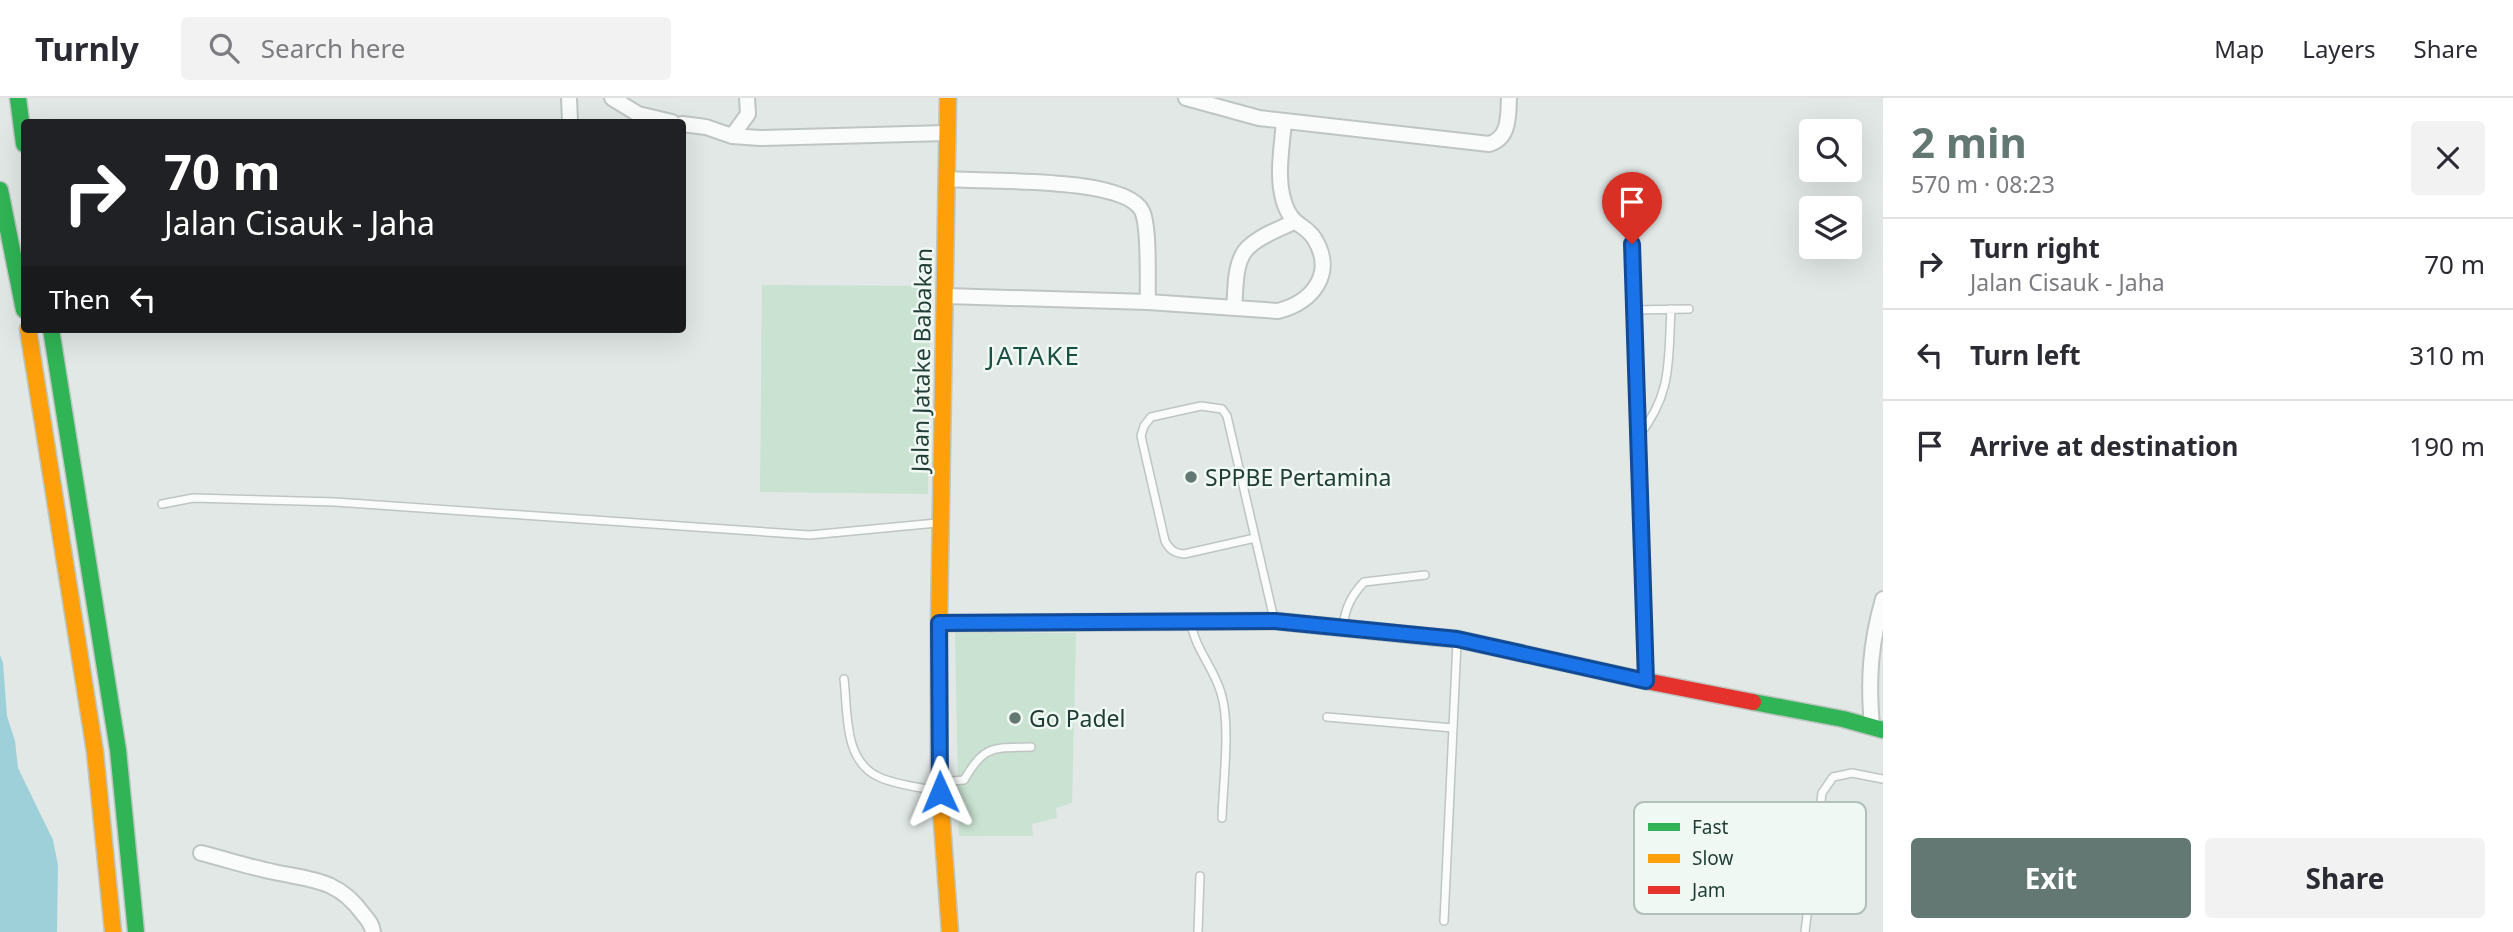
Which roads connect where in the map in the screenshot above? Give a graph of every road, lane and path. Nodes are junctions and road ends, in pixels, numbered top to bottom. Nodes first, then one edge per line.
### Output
1 (18, 98) edge
2 (569, 98) edge
3 (612, 98) edge
4 (747, 98) edge
5 (948, 98) edge
6 (1186, 98) edge
7 (1509, 98) edge
8 (1231, 104) edge
9 (570, 119) edge
10 (659, 119) edge
11 (21, 121) edge
12 (1284, 121) junction
13 (686, 124) edge
14 (946, 133) junction
15 (732, 136) junction
16 (947, 180) junction
17 (0, 190) edge
18 (1294, 222) junction
19 (1632, 244) dead end
20 (21, 295) edge
21 (945, 296) junction
22 (1148, 302) junction
23 (1234, 307) junction
24 (1671, 309) junction
25 (1689, 309) dead end
26 (1633, 310) junction
27 (28, 333) edge
28 (52, 333) edge
29 (1637, 437) junction
30 (162, 504) dead end
31 (941, 523) junction
32 (1255, 538) junction
33 (1425, 575) dead end
34 (1883, 599) edge
35 (1275, 621) junction
36 (1191, 622) junction
37 (939, 623) junction
38 (1342, 627) junction
39 (1457, 639) junction
40 (844, 679) dead end
41 (1646, 681) junction
42 (1327, 717) dead end
43 (1453, 728) junction
44 (1877, 729) edge
45 (1031, 747) dead end
46 (1883, 779) edge
47 (939, 787) junction
48 (1821, 802) edge
49 (1222, 818) dead end
50 (201, 853) dead end
51 (1200, 876) dead end
52 (1807, 914) edge
53 (1444, 921) dead end
54 (113, 932) edge
55 (136, 932) edge
56 (373, 932) edge
57 (950, 932) edge
58 (1198, 932) edge
59 (1805, 932) edge

1 - 11 main road
2 - 9 street
3 - 10 street
4 - 15 street
5 - 14 main road, Jalan Jatake Babakan
6 - 8 street
7 - 12 street
8 - 12 street
12 - 18 street
13 - 15 street
14 - 15 street
14 - 16 main road, Jalan Jatake Babakan
16 - 21 main road, Jalan Jatake Babakan
16 - 22 street
17 - 20 main road
18 - 23 street
18 - 23 street
19 - 26 lane
21 - 22 street
21 - 31 main road, Jalan Jatake Babakan
22 - 23 street
24 - 25 lane
24 - 26 lane
24 - 29 lane
26 - 29 lane
27 - 54 main road
28 - 55 main road
29 - 41 lane
30 - 31 lane
31 - 37 main road, Jalan Jatake Babakan
32 - 32 lane
32 - 35 lane
33 - 38 lane
34 - 44 street
35 - 36 main road
35 - 38 main road
36 - 37 main road
36 - 49 lane
37 - 47 main road, Jalan Jatake Babakan
38 - 39 main road
39 - 41 main road
39 - 43 lane
40 - 47 lane
41 - 44 main road
42 - 43 lane
43 - 53 lane
45 - 47 lane
46 - 48 lane
47 - 57 main road, Jalan Jatake Babakan
50 - 56 street
51 - 58 lane
52 - 59 lane

